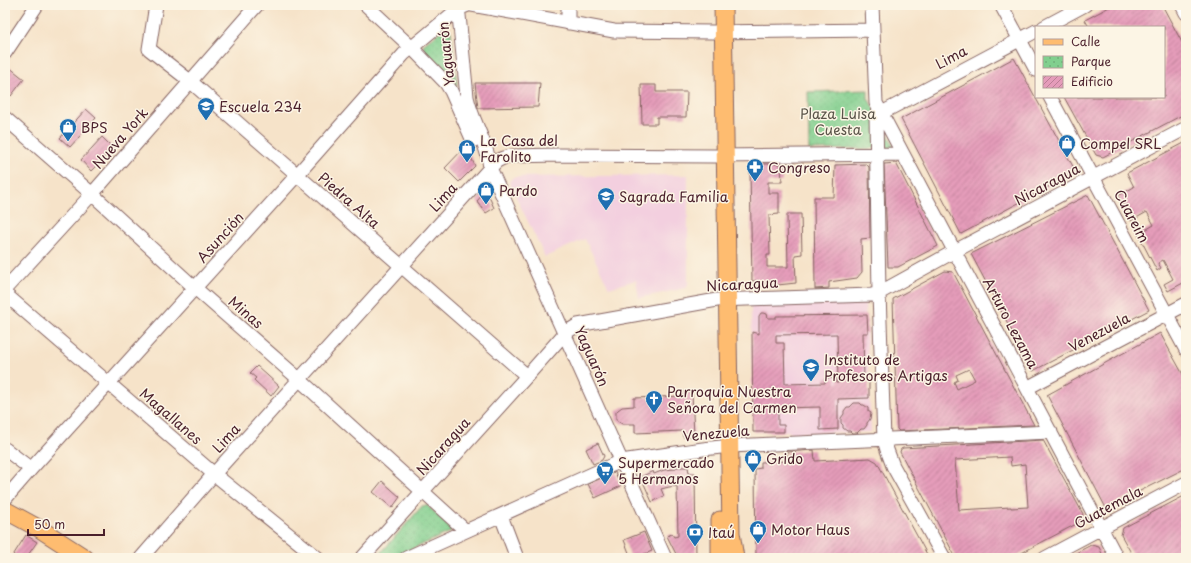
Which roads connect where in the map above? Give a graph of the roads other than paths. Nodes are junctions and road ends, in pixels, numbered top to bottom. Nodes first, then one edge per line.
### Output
1 (37, 5) edge
2 (156, 5) edge
3 (257, 5) edge
4 (366, 5) edge
5 (472, 5) edge
6 (568, 5) edge
7 (712, 5) edge
8 (723, 5) edge
9 (872, 5) edge
10 (1001, 5) edge
11 (1085, 5) edge
12 (1182, 5) edge
13 (461, 6) edge
14 (1186, 13) edge
15 (568, 23) junction
16 (1046, 26) edge
17 (873, 30) junction
18 (718, 32) junction
19 (1035, 32) edge
20 (1020, 40) junction
21 (412, 48) junction
22 (5, 53) edge
23 (1035, 68) edge
24 (190, 81) junction
25 (1051, 98) edge
26 (879, 108) junction
27 (5, 118) edge
28 (1186, 128) edge
29 (876, 154) junction
30 (903, 154) junction
31 (720, 156) junction
32 (490, 168) junction
33 (297, 176) junction
34 (1094, 177) junction
35 (92, 194) junction
36 (955, 251) junction
37 (402, 267) junction
38 (195, 288) junction
39 (5, 289) edge
40 (879, 293) junction
41 (5, 294) edge
42 (722, 300) junction
43 (1186, 304) edge
44 (1167, 314) junction
45 (564, 334) junction
46 (1186, 350) edge
47 (528, 376) junction
48 (300, 380) junction
49 (108, 384) junction
50 (1027, 388) junction
51 (1051, 432) junction
52 (884, 440) junction
53 (724, 447) junction
54 (5, 449) edge
55 (621, 461) junction
56 (31, 469) junction
57 (214, 474) junction
58 (1186, 483) edge
59 (423, 491) junction
60 (5, 500) edge
61 (5, 510) edge
62 (501, 516) junction
63 (1101, 528) junction
64 (466, 531) junction
65 (86, 558) edge
66 (141, 558) edge
67 (318, 558) edge
68 (362, 558) edge
69 (406, 558) edge
70 (517, 558) edge
71 (665, 558) edge
72 (723, 558) edge
73 (944, 558) edge
74 (1045, 558) edge
75 (1117, 558) edge

1 - 22 street
2 - 24 street, Piedra Alta
3 - 24 street, Nueva York
4 - 21 street, Yaguarón
5 - 15 street
6 - 15 street
7 - 18 main road
8 - 18 main road
9 - 17 street
10 - 20 street
11 - 16 street
12 - 14 street
13 - 21 street, Asunción
13 - 32 street, Yaguarón
15 - 18 street
17 - 18 street
17 - 26 street
18 - 31 main road
19 - 20 street, Lima
20 - 23 street
20 - 26 street, Lima
21 - 32 street, Yaguarón
21 - 33 street, Asunción
24 - 33 street, Piedra Alta
24 - 35 street, Nueva York
25 - 34 street, Cuareim
26 - 29 street
26 - 30 street, Arturo Lezama
27 - 35 street, Minas
28 - 34 street, Nicaragua
29 - 30 street, Lima
29 - 31 street, Lima
29 - 40 street
30 - 36 street, Arturo Lezama
31 - 32 street, Lima
31 - 42 main road
32 - 37 street, Lima
32 - 45 street, Yaguarón
33 - 37 street, Piedra Alta
33 - 38 street, Asunción
34 - 36 street, Nicaragua
34 - 44 street, Cuareim
35 - 38 street, Minas
35 - 39 street, Nueva York
36 - 40 street, Nicaragua
36 - 50 street, Arturo Lezama
37 - 47 street, Piedra Alta
37 - 48 street, Lima
38 - 48 street, Minas
38 - 49 street, Asunción
40 - 42 street, Nicaragua
40 - 52 street
41 - 49 street, Magallanes
42 - 45 street, Nicaragua
42 - 53 main road
43 - 44 street, Venezuela
44 - 46 street, Cuareim
44 - 50 street, Venezuela
45 - 47 street, Nicaragua
45 - 55 street, Yaguarón
47 - 59 street, Nicaragua
48 - 57 street, Lima
48 - 59 street, Minas
49 - 56 street, Asunción
49 - 57 street, Magallanes
50 - 51 street, Arturo Lezama
51 - 52 street, Venezuela
51 - 63 street, Arturo Lezama
52 - 53 street, Venezuela
52 - 73 street
53 - 55 street, Venezuela
53 - 72 main road
54 - 56 street
55 - 62 street, Venezuela
55 - 71 street, Yaguarón
56 - 60 street, Asunción
57 - 66 street, Lima
57 - 67 street, Magallanes
58 - 63 street, Guatemala
59 - 64 street, Minas
59 - 68 street, Nicaragua
61 - 65 main road
62 - 64 street, Venezuela
62 - 70 street
63 - 74 street, Guatemala
63 - 75 street, Arturo Lezama
64 - 69 street, Venezuela

